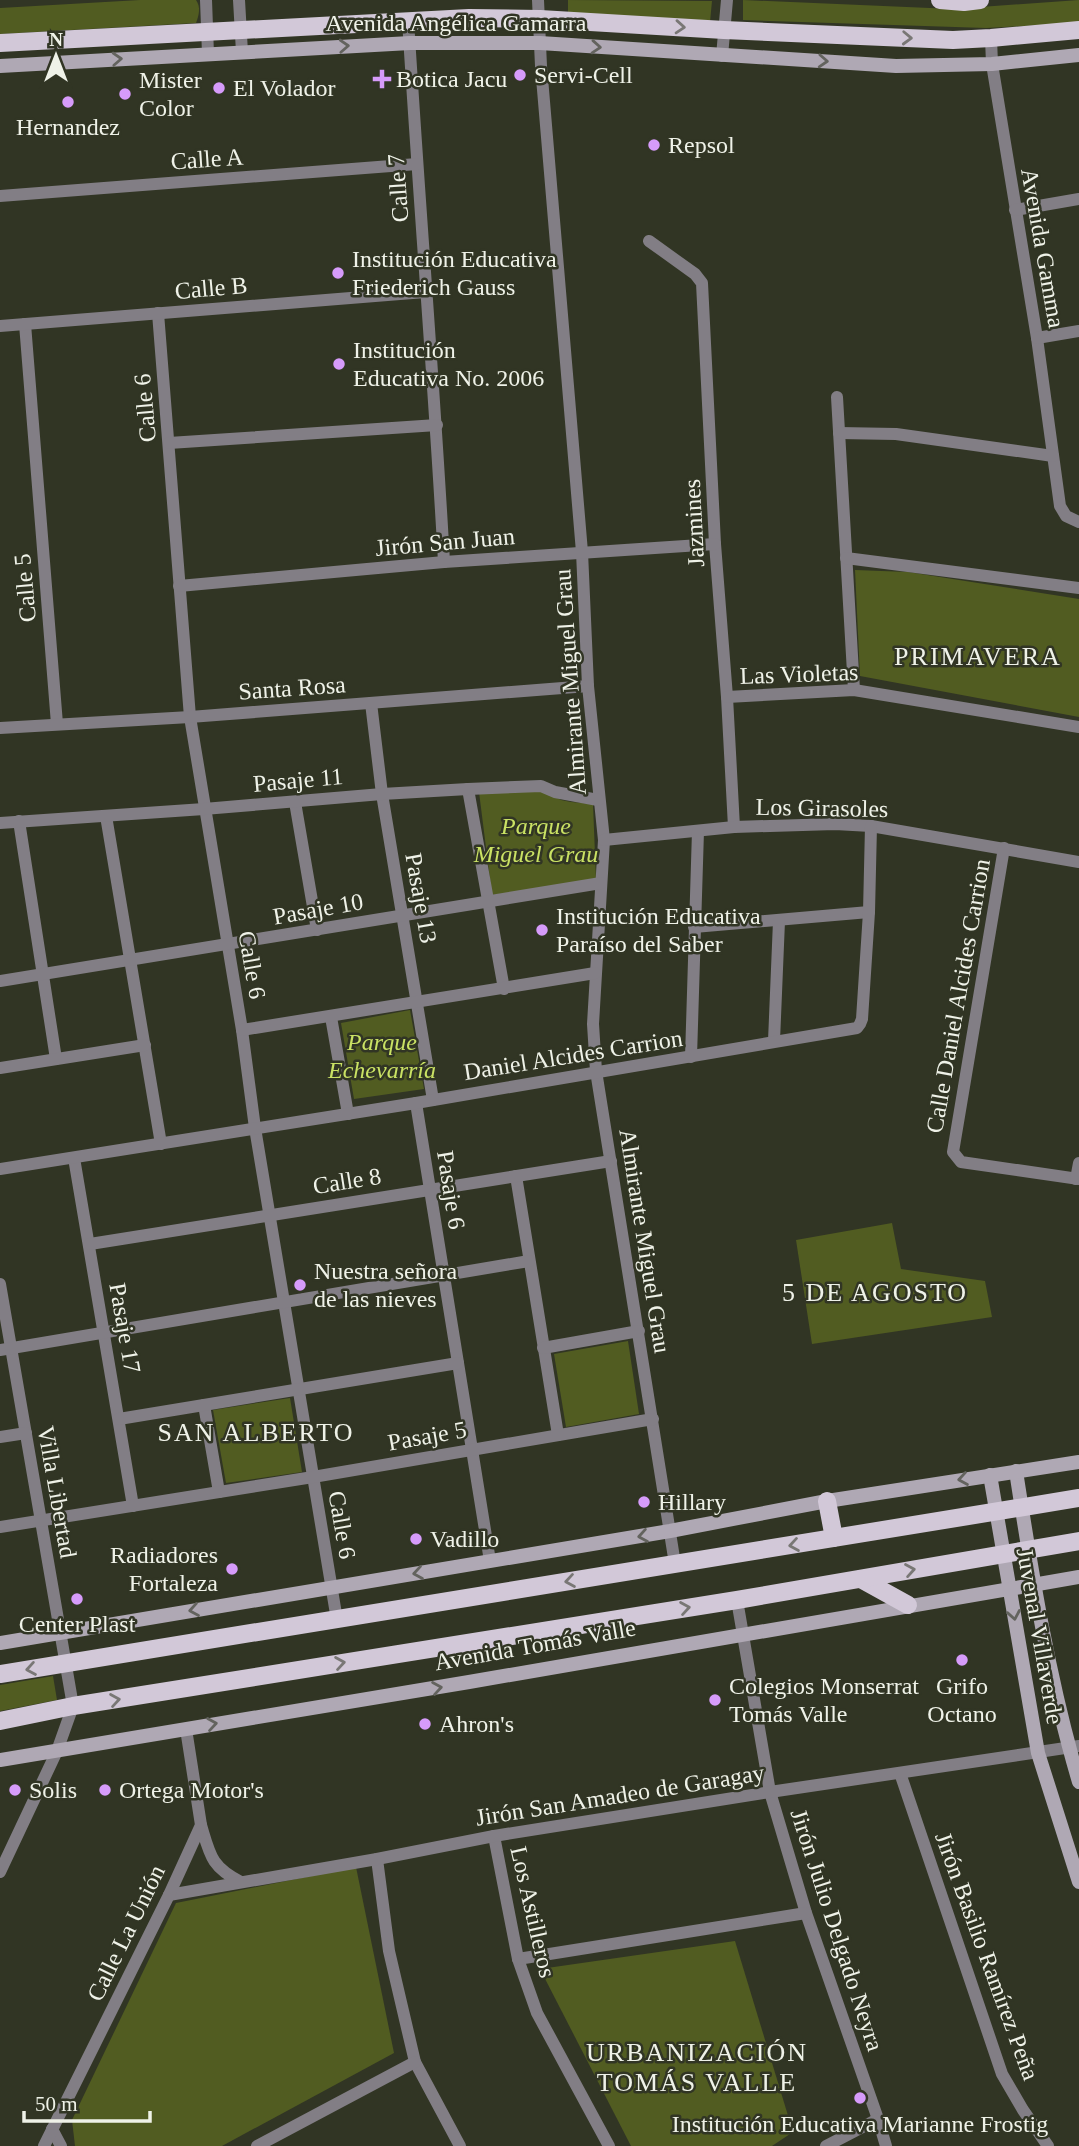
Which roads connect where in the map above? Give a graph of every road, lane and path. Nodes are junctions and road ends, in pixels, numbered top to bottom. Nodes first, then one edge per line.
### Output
1 (206, 0) edge
2 (239, 0) edge
3 (538, 0) edge
4 (727, 0) edge
5 (940, 0) edge
6 (971, 1) edge
7 (540, 19) junction
8 (408, 20) junction
9 (241, 30) junction
10 (724, 30) junction
11 (1079, 30) edge
12 (207, 32) junction
13 (991, 38) junction
14 (0, 43) edge
15 (410, 43) junction
16 (540, 43) junction
17 (242, 52) junction
18 (208, 54) junction
19 (1079, 55) edge
20 (722, 56) junction
21 (992, 64) junction
22 (0, 66) edge
23 (417, 164) junction
24 (0, 197) edge
25 (1079, 200) edge
26 (1015, 209) junction
27 (649, 241) dead end
28 (425, 292) junction
29 (158, 313) junction
30 (25, 324) junction
31 (0, 326) edge
32 (1079, 331) edge
33 (1037, 338) junction
34 (837, 397) dead end
35 (437, 425) junction
36 (839, 433) junction
37 (169, 443) junction
38 (1053, 456) junction
39 (1079, 522) edge
40 (715, 544) junction
41 (582, 552) junction
42 (846, 558) junction
43 (444, 562) junction
44 (179, 586) junction
45 (1079, 588) edge
46 (588, 686) junction
47 (855, 690) junction
48 (727, 697) junction
49 (371, 703) junction
50 (190, 716) junction
51 (57, 724) junction
52 (1079, 727) edge
53 (0, 728) edge
54 (468, 789) junction
55 (382, 794) junction
56 (598, 800) junction
57 (295, 802) junction
58 (204, 809) junction
59 (107, 816) junction
60 (19, 821) junction
61 (0, 823) edge
62 (871, 826) junction
63 (734, 827) junction
64 (698, 831) junction
65 (604, 840) junction
66 (1004, 848) junction
67 (1079, 862) edge
68 (601, 883) junction
69 (489, 903) junction
70 (869, 912) junction
71 (402, 915) junction
72 (779, 921) junction
73 (694, 927) junction
74 (317, 930) junction
75 (227, 946) junction
76 (131, 960) junction
77 (596, 973) junction
78 (43, 974) junction
79 (0, 981) edge
80 (504, 989) junction
81 (417, 1001) junction
82 (331, 1017) junction
83 (242, 1030) junction
84 (774, 1041) junction
85 (145, 1045) junction
86 (691, 1058) junction
87 (56, 1059) junction
88 (0, 1068) edge
89 (596, 1071) junction
90 (433, 1100) junction
91 (416, 1103) junction
92 (348, 1114) junction
93 (255, 1128) junction
94 (161, 1144) junction
95 (74, 1158) junction
96 (611, 1161) junction
97 (1079, 1163) edge
98 (0, 1170) edge
99 (516, 1175) junction
100 (1078, 1179) edge
101 (429, 1189) junction
102 (271, 1215) junction
103 (90, 1244) junction
104 (529, 1261) junction
105 (443, 1276) junction
106 (0, 1284) edge
107 (285, 1303) junction
108 (105, 1331) junction
109 (639, 1331) junction
110 (543, 1348) junction
111 (5, 1349) edge
112 (458, 1363) junction
113 (298, 1389) junction
114 (204, 1405) junction
115 (119, 1419) junction
116 (653, 1419) junction
117 (26, 1433) junction
118 (558, 1435) junction
119 (0, 1437) edge
120 (473, 1449) junction
121 (1079, 1462) edge
122 (1016, 1471) junction
123 (989, 1475) junction
124 (313, 1477) junction
125 (219, 1492) junction
126 (1079, 1498) edge
127 (827, 1501) junction
128 (133, 1506) junction
129 (1022, 1507) junction
130 (996, 1512) junction
131 (41, 1520) junction
132 (0, 1527) edge
133 (670, 1531) junction
134 (834, 1538) junction
135 (1079, 1541) edge
136 (1029, 1549) junction
137 (1003, 1555) junction
138 (490, 1561) junction
139 (676, 1564) junction
140 (1079, 1577) edge
141 (861, 1579) junction
142 (1034, 1584) junction
143 (332, 1587) junction
144 (1009, 1588) junction
145 (737, 1600) junction
146 (908, 1605) junction
147 (337, 1620) junction
148 (60, 1633) junction
149 (743, 1633) junction
150 (0, 1643) edge
151 (65, 1662) junction
152 (0, 1674) edge
153 (73, 1706) junction
154 (0, 1721) edge
155 (186, 1729) junction
156 (1074, 1746) edge
157 (57, 1751) junction
158 (1038, 1753) junction
159 (0, 1760) edge
160 (900, 1773) junction
161 (1079, 1782) edge
162 (770, 1792) junction
163 (201, 1825) junction
164 (494, 1836) junction
165 (377, 1859) junction
166 (0, 1872) edge
167 (241, 1882) junction
168 (1079, 1882) edge
169 (169, 1895) junction
170 (806, 1913) junction
171 (518, 1959) junction
172 (415, 2062) junction
173 (878, 2119) junction
174 (52, 2129) junction
175 (44, 2146) edge
176 (61, 2146) edge
177 (257, 2146) edge
178 (460, 2146) edge
179 (609, 2146) edge
180 (826, 2146) edge
181 (886, 2146) edge
182 (1048, 2146) edge

1 - 12 street
2 - 9 street
3 - 7 street, Almirante Miguel Grau
4 - 10 street
5 - 6 main road
7 - 8 main road, Avenida Angélica Gamarra
7 -> 10 main road, Avenida Angélica Gamarra
7 - 16 street, Almirante Miguel Grau
8 - 9 main road, Avenida Angélica Gamarra
8 - 15 street, Calle 7
9 - 12 main road, Avenida Angélica Gamarra
9 - 17 street
10 -> 13 main road, Avenida Angélica Gamarra
10 - 20 street
11 - 13 main road, Avenida Angélica Gamarra
12 - 14 main road, Avenida Angélica Gamarra
12 - 18 street
13 - 21 street, Avenida Gamma
15 - 16 main road, Avenida Angélica Gamarra
17 -> 15 main road, Avenida Angélica Gamarra
15 - 23 street, Calle 7
16 -> 20 main road, Avenida Angélica Gamarra
16 - 41 street, Almirante Miguel Grau
17 - 18 main road, Avenida Angélica Gamarra
22 -> 18 main road, Avenida Angélica Gamarra
19 - 21 main road, Avenida Angélica Gamarra
20 -> 21 main road, Avenida Angélica Gamarra
21 - 26 street, Avenida Gamma
23 - 24 street, Calle A
23 - 28 street, Calle 7
25 - 26 street
26 - 33 street, Avenida Gamma
27 - 40 street, Jazmines
28 - 29 street, Calle B
28 - 35 street, Calle 7
29 - 30 street, Calle B
29 - 37 street, Calle 6
30 - 31 street, Calle B
30 - 51 street, Calle 5
32 - 33 street
33 - 38 street, Avenida Gamma
34 - 36 street
35 - 37 street
35 - 43 street, Calle 7
36 - 38 street
36 - 42 street
37 - 44 street, Calle 6
38 - 39 street, Avenida Gamma
40 - 41 street, Jirón San Juan
40 - 48 street, Jazmines
41 - 43 street, Jirón San Juan
41 - 46 street, Almirante Miguel Grau
42 - 45 street
42 - 47 street
43 - 44 street, Jirón San Juan
44 - 50 street, Calle 6
46 - 49 street, Santa Rosa
46 - 56 street, Almirante Miguel Grau
47 - 48 street, Las Violetas
47 - 52 street, Las Violetas
48 - 63 street, Jazmines
49 - 50 street, Santa Rosa
49 - 55 street, Pasaje 13
50 - 51 street, Santa Rosa
50 - 58 street, Calle 6
51 - 53 street, Santa Rosa
54 - 55 street, Pasaje 11
54 - 56 street, Pasaje 11
54 - 69 street
55 - 57 street, Pasaje 11
55 - 71 street, Pasaje 13
56 - 65 street, Almirante Miguel Grau
57 - 58 street, Pasaje 11
57 - 74 street
58 - 59 street, Pasaje 11
58 - 75 street, Calle 6
59 - 60 street, Pasaje 11
59 - 76 street
60 - 61 street, Pasaje 11
60 - 78 street
62 - 63 street, Los Girasoles
62 - 66 street, Los Girasoles
62 - 70 street
63 - 64 street, Los Girasoles
64 - 65 street, Los Girasoles
64 - 73 street
65 - 68 street, Almirante Miguel Grau
66 - 67 street, Los Girasoles
66 - 100 street, Calle Daniel Alcides Carrion
68 - 69 street, Pasaje 10
68 - 77 street, Almirante Miguel Grau
69 - 71 street, Pasaje 10
69 - 80 street
70 - 72 street
70 - 84 street, Daniel Alcides Carrion
71 - 74 street, Pasaje 10
71 - 81 street, Pasaje 13
72 - 73 street
72 - 84 street
73 - 86 street
74 - 75 street, Pasaje 10
75 - 76 street, Pasaje 10
75 - 83 street, Calle 6
76 - 78 street, Pasaje 10
76 - 85 street
77 - 80 street
77 - 89 street, Almirante Miguel Grau
78 - 79 street, Pasaje 10
78 - 87 street
80 - 81 street
81 - 82 street
81 - 90 street, Pasaje 13
82 - 83 street
82 - 92 street
83 - 93 street, Calle 6
84 - 86 street, Daniel Alcides Carrion
85 - 87 street
85 - 94 street
86 - 89 street, Daniel Alcides Carrion
87 - 88 street
89 - 90 street, Daniel Alcides Carrion
89 - 96 street, Almirante Miguel Grau
90 - 91 street, Daniel Alcides Carrion
91 - 92 street, Daniel Alcides Carrion
91 - 101 street, Pasaje 6
92 - 93 street, Daniel Alcides Carrion
93 - 94 street, Daniel Alcides Carrion
93 - 102 street, Calle 6
94 - 95 street, Daniel Alcides Carrion
95 - 98 street, Daniel Alcides Carrion
95 - 103 street, Pasaje 17
96 - 99 street, Calle 8
96 - 109 street, Almirante Miguel Grau
97 - 100 street
99 - 101 street, Calle 8
99 - 104 street
101 - 102 street, Calle 8
101 - 105 street, Pasaje 6
102 - 103 street, Calle 8
102 - 107 street, Calle 6
103 - 108 street, Pasaje 17
104 - 105 street
104 - 110 street
105 - 107 street
105 - 112 street, Pasaje 6
106 - 111 street, Villa Libertad
107 - 108 street
107 - 113 street, Calle 6
108 - 111 street
108 - 115 street, Pasaje 17
109 - 110 street
109 - 116 street, Almirante Miguel Grau
110 - 118 street
111 - 117 street, Villa Libertad
112 - 113 street
112 - 120 street, Pasaje 6
113 - 114 street
113 - 124 street, Calle 6
114 - 115 street
114 - 125 street
115 - 128 street, Pasaje 17
116 - 118 street, Pasaje 5
116 - 133 street, Almirante Miguel Grau
117 - 119 street
117 - 131 street, Villa Libertad
118 - 120 street, Pasaje 5
120 - 124 street, Pasaje 5
120 - 138 street, Pasaje 6
121 - 122 main road
122 - 123 main road
122 - 129 main road, Juvenal Villaverde
123 -> 127 main road
123 - 130 main road, Juvenal Villaverde
124 - 125 street, Pasaje 5
124 - 143 street, Calle 6
125 - 128 street, Pasaje 5
126 - 129 main road
127 - 133 main road
127 - 134 main road
128 - 131 street, Pasaje 5
129 - 130 main road
129 - 136 main road, Juvenal Villaverde
130 - 134 main road
130 - 137 main road, Juvenal Villaverde
131 - 132 street, Pasaje 5
131 - 148 street, Villa Libertad
133 -> 138 main road
133 - 139 street, Almirante Miguel Grau
134 -> 139 main road
135 - 136 main road, Avenida Tomás Valle
136 - 137 main road, Avenida Tomás Valle
136 - 142 main road, Juvenal Villaverde
141 -> 137 main road, Avenida Tomás Valle
137 - 144 main road, Juvenal Villaverde
138 -> 143 main road
139 -> 147 main road
140 - 142 main road, Avenida Tomás Valle
141 - 145 main road, Avenida Tomás Valle
141 - 146 main road
142 - 144 main road, Avenida Tomás Valle
142 - 156 main road, Juvenal Villaverde
143 - 147 street, Calle 6
143 -> 148 main road
144 - 146 main road, Avenida Tomás Valle
144 -> 158 main road, Juvenal Villaverde
145 - 149 street, Jirón Julio Delgado Neyra
153 -> 145 main road, Avenida Tomás Valle
146 - 149 main road, Avenida Tomás Valle
147 - 151 main road
148 - 150 main road
148 - 151 street, Villa Libertad
155 -> 149 main road, Avenida Tomás Valle
149 - 162 street, Jirón Julio Delgado Neyra
151 -> 152 main road
151 - 153 street, Villa Libertad
153 - 154 main road, Avenida Tomás Valle
153 - 157 street
155 - 157 main road, Avenida Tomás Valle
155 - 163 street
156 - 158 street, Jirón San Amadeo de Garagay
156 - 161 main road, Juvenal Villaverde
157 - 159 main road, Avenida Tomás Valle
157 - 166 street
158 - 160 street, Jirón San Amadeo de Garagay
158 - 168 main road, Juvenal Villaverde
160 - 162 street, Jirón San Amadeo de Garagay
160 - 182 street, Jirón Basilio Ramírez Peña
162 - 164 street, Jirón San Amadeo de Garagay
162 - 170 street, Jirón Julio Delgado Neyra
163 - 167 street
163 - 169 street, Calle La Unión
164 - 165 street, Jirón San Amadeo de Garagay
164 - 171 street, Los Astilleros
165 - 167 street, Jirón San Amadeo de Garagay
165 - 172 street
167 - 169 street, Jirón San Amadeo de Garagay
169 - 174 street, Calle La Unión
170 - 171 street
170 - 173 street, Jirón Julio Delgado Neyra
171 - 179 street, Los Astilleros
172 - 177 street
172 - 178 street
173 - 180 street
173 - 181 street, Jirón Julio Delgado Neyra
174 - 175 street, Calle La Unión
174 - 176 street

